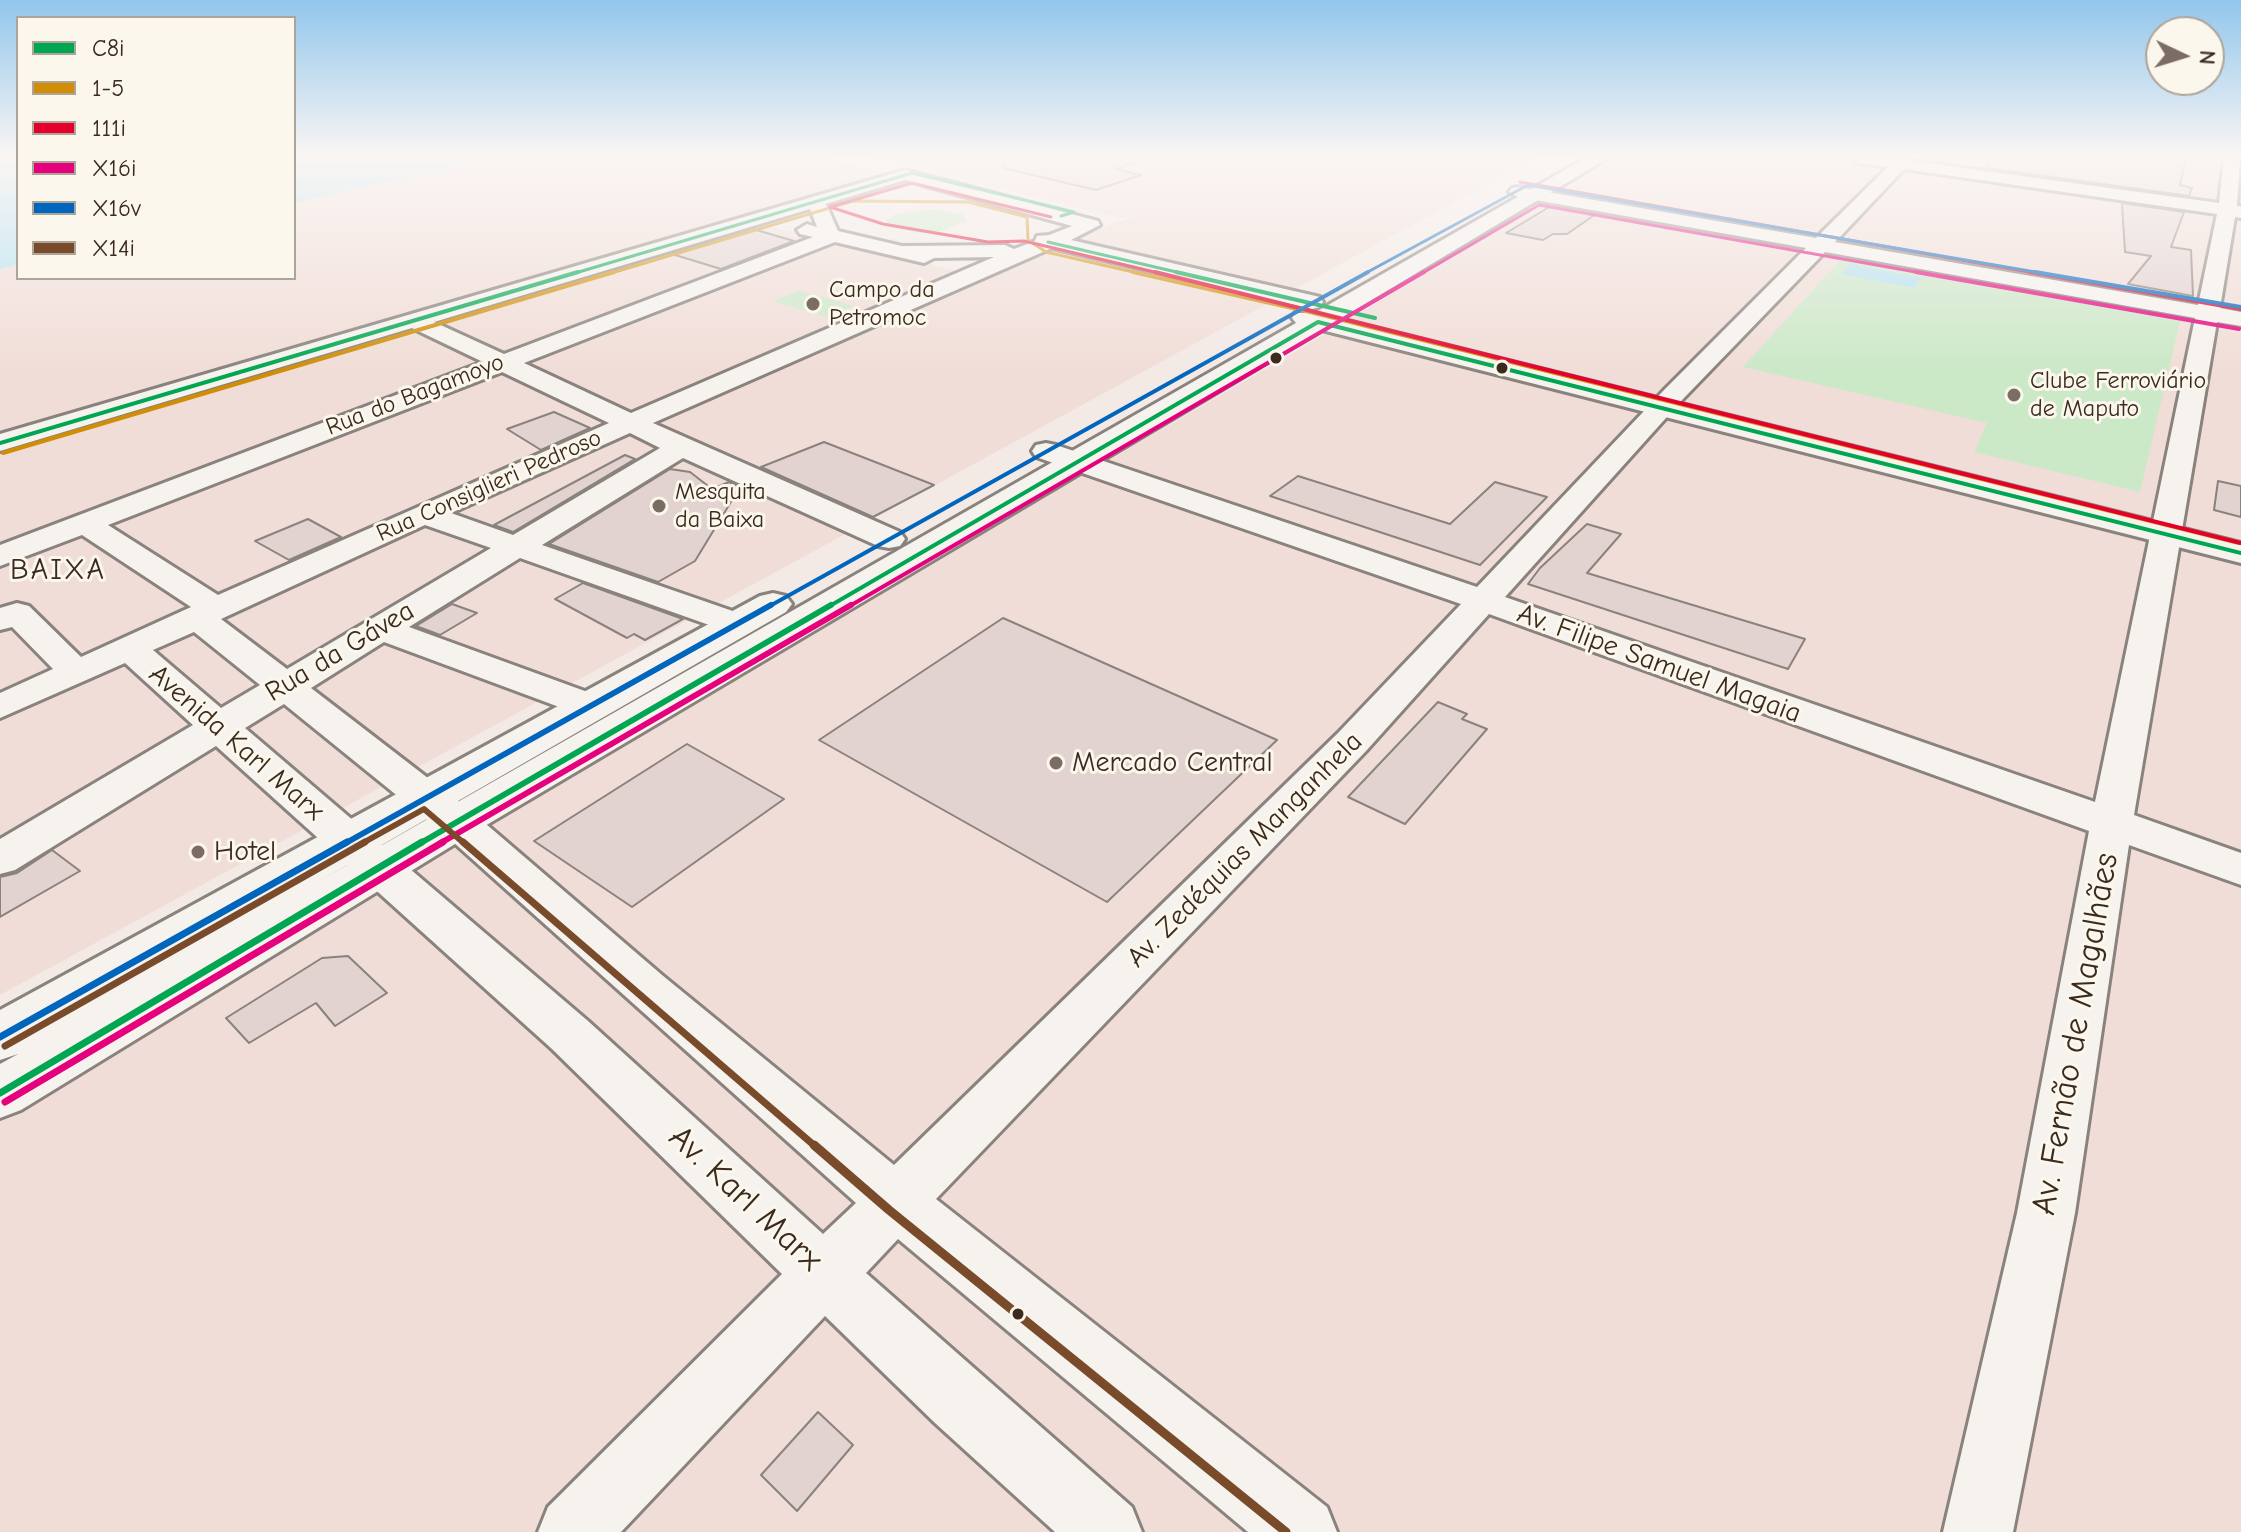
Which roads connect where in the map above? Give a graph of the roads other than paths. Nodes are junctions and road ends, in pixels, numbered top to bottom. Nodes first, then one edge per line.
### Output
1 (723, 229) edge
2 (794, 229) edge
3 (858, 229) edge
4 (866, 229) edge
5 (973, 229) edge
6 (1014, 229) edge
7 (1038, 229) edge
8 (1077, 229) edge
9 (1462, 229) edge
10 (1761, 229) edge
11 (1838, 229) edge
12 (2229, 229) edge
13 (871, 231) joint
14 (1827, 241) junction
15 (1036, 243) junction
16 (906, 246) junction
17 (984, 261) junction
18 (2208, 307) junction
19 (2241, 307) edge
20 (1315, 312) junction
21 (2241, 319) edge
22 (417, 322) junction
23 (500, 362) junction
24 (1668, 401) junction
25 (634, 423) junction
26 (0, 443) edge
27 (681, 447) junction
28 (1061, 457) junction
29 (424, 514) junction
30 (84, 523) junction
31 (2168, 525) junction
32 (2241, 533) edge
33 (889, 539) junction
34 (516, 546) junction
35 (2241, 553) edge
36 (0, 556) edge
37 (1484, 601) junction
38 (206, 612) junction
39 (0, 620) edge
40 (738, 624) junction
41 (379, 628) junction
42 (129, 648) junction
43 (76, 672) junction
44 (287, 685) junction
45 (591, 706) junction
46 (0, 707) edge
47 (216, 727) junction
48 (441, 809) junction
49 (2111, 825) junction
50 (364, 856) junction
51 (0, 859) edge
52 (2241, 869) edge
53 (0, 1037) edge
54 (0, 1093) edge
55 (896, 1202) junction
56 (824, 1274) junction
57 (573, 1532) edge
58 (1107, 1532) edge
59 (1302, 1532) edge
60 (1978, 1532) edge

1 - 22 street
2 - 23 street, Rua do Bagamoyo
3 - 16 street
4 - 13 street
5 - 16 street
6 - 15 street
7 - 15 street
8 - 15 street, Rua Consiglieri Pedroso
9 - 20 main road
10 - 14 street
11 - 14 street, Av. Zedéquias Manganhela
12 - 18 street, Av. Fernão de Magalhães
13 - 16 street
14 - 18 street
14 - 24 street, Av. Zedéquias Manganhela
15 - 17 street, Rua Consiglieri Pedroso
15 - 20 street
16 - 17 street
17 - 25 street, Rua Consiglieri Pedroso
18 - 19 street
18 - 21 street
18 - 31 street, Av. Fernão de Magalhães
20 - 24 main road
20 - 28 main road
22 - 23 street
22 - 26 street
23 - 25 street
23 - 30 street, Rua do Bagamoyo
24 - 31 main road
24 - 31 main road
24 - 37 street, Av. Zedéquias Manganhela
25 - 27 street
25 - 29 street, Rua Consiglieri Pedroso
27 - 33 street
27 - 34 street, Rua da Gávea
28 - 33 main road
28 - 37 street, Av. Filipe Samuel Magaia
28 - 48 main road
29 - 34 street
29 - 38 street, Rua Consiglieri Pedroso
30 - 36 street, Rua do Bagamoyo
30 - 38 street
31 - 32 main road
31 - 35 main road
31 - 49 street, Av. Fernão de Magalhães
33 - 40 main road
34 - 40 street
34 - 41 street, Rua da Gávea
37 - 49 street, Av. Filipe Samuel Magaia
37 - 55 street, Av. Zedéquias Manganhela
38 - 42 street, Rua Consiglieri Pedroso
38 - 44 street
39 - 43 street
40 - 45 main road
41 - 44 street, Rua da Gávea
41 - 45 street
42 - 43 street, Rua Consiglieri Pedroso
42 - 47 street, Avenida Karl Marx
43 - 46 street, Rua Consiglieri Pedroso
44 - 47 street, Rua da Gávea
44 - 48 street
45 - 48 main road
47 - 50 street, Avenida Karl Marx
47 - 51 street, Rua da Gávea
48 - 50 main road
48 - 55 street
49 - 52 street, Av. Filipe Samuel Magaia
49 - 60 street, Av. Fernão de Magalhães
50 - 53 main road
50 - 54 main road
50 - 56 street, Av. Karl Marx
55 - 56 street, Av. Zedéquias Manganhela
55 - 59 street
56 - 57 street, Av. Zedéquias Manganhela
56 - 58 street, Av. Karl Marx

